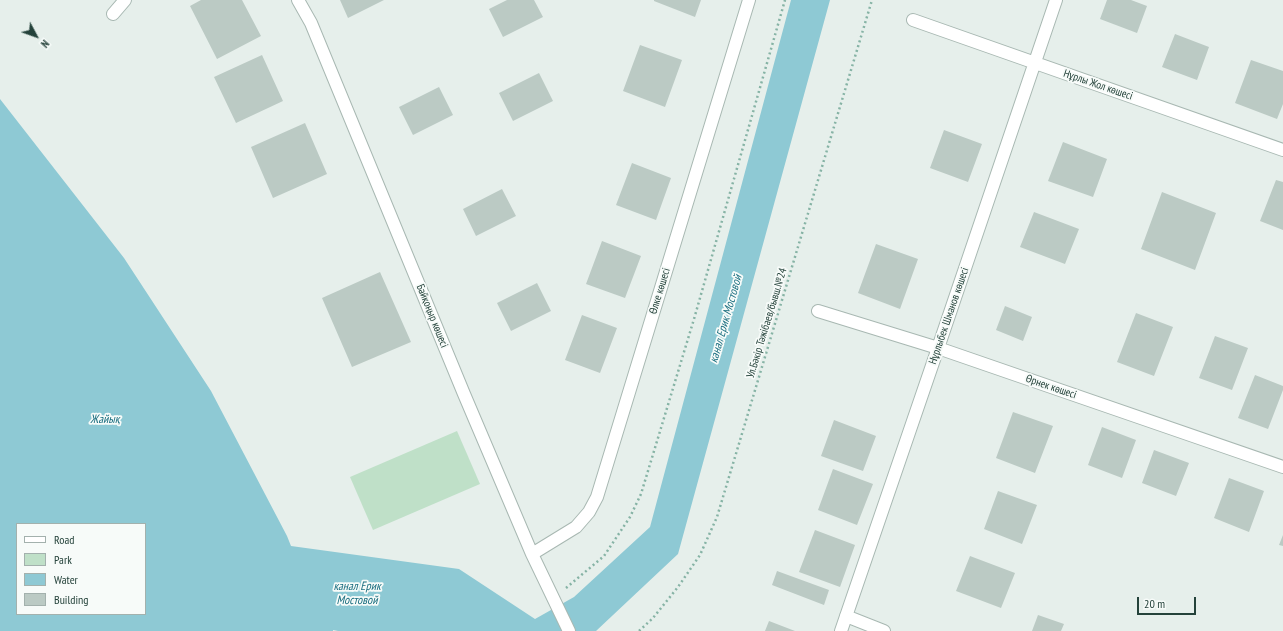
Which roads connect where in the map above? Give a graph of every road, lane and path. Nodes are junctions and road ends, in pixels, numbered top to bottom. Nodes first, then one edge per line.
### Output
1 (125, 0) edge
2 (298, 0) edge
3 (749, 0) edge
4 (785, 0) edge
5 (872, 0) edge
6 (1056, 0) edge
7 (113, 14) dead end
8 (913, 20) dead end
9 (1034, 63) junction
10 (1283, 150) edge
11 (818, 311) dead end
12 (938, 348) junction
13 (1283, 467) edge
14 (532, 554) junction
15 (563, 591) dead end
16 (846, 616) junction
17 (569, 631) edge
18 (639, 631) edge
19 (841, 631) edge
20 (884, 631) edge

1 - 7 street
2 - 14 street, Байқоңыр көшесi
3 - 14 street, Өлке көшесі
4 - 15 path
5 - 18 path, Ул.Бәкір Тәжібаев/бывш.№24
6 - 9 street, Нұрлыбек Шманов көшесі
8 - 9 street, Нұрлы Жол көшесі
9 - 10 street, Нұрлы Жол көшесі
9 - 12 street, Нұрлыбек Шманов көшесі
11 - 12 street, Өрнек көшесі
12 - 13 street, Өрнек көшесі
12 - 16 street, Нұрлыбек Шманов көшесі
14 - 17 street, Байқоңыр көшесi
16 - 19 street, Нұрлыбек Шманов көшесі
16 - 20 street

